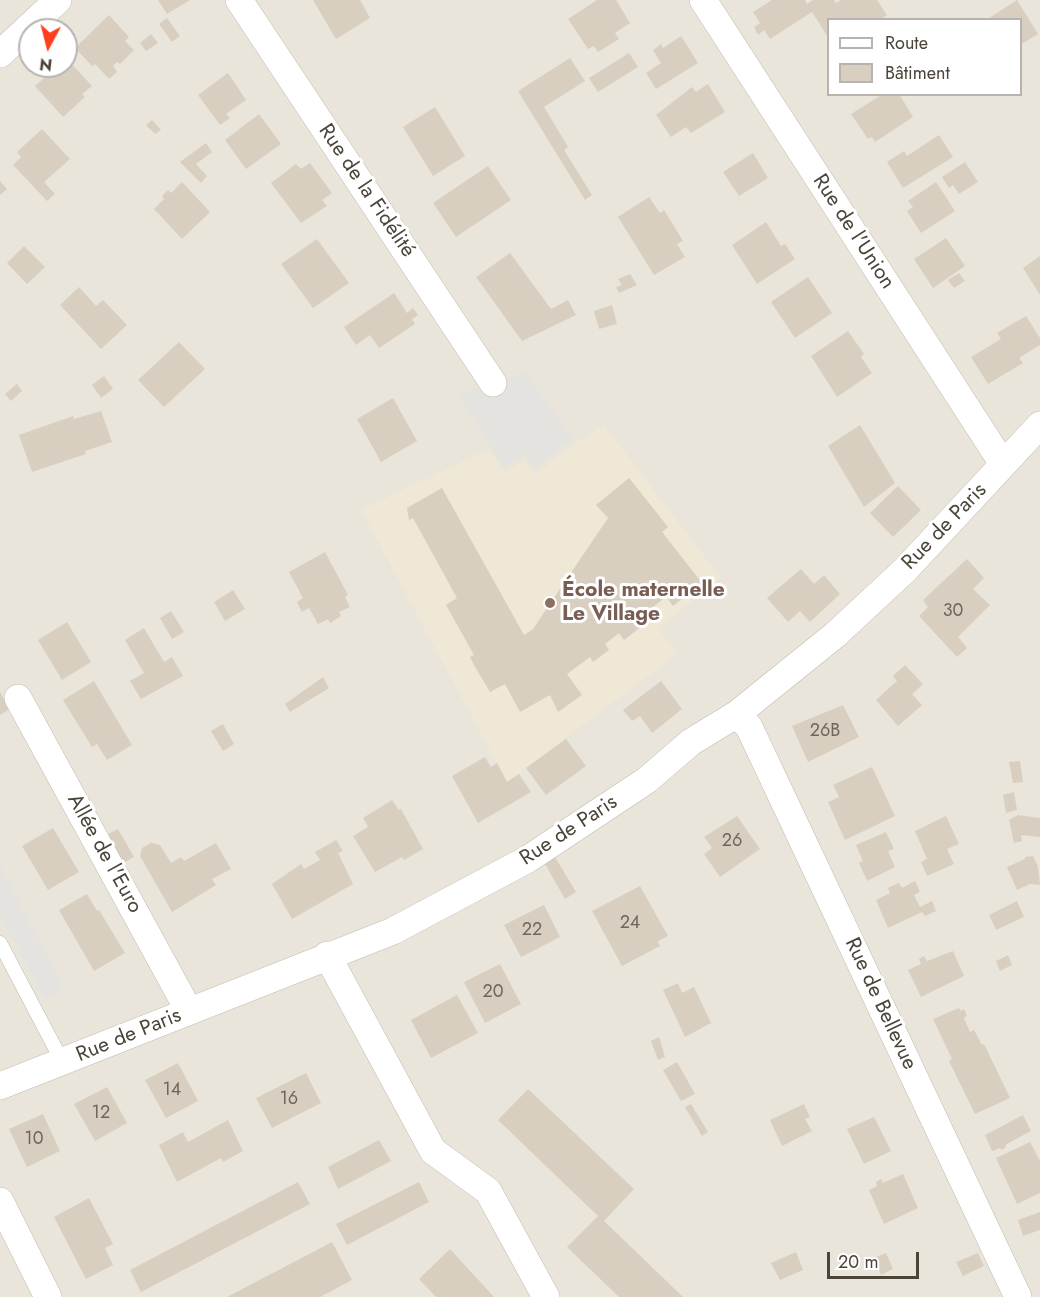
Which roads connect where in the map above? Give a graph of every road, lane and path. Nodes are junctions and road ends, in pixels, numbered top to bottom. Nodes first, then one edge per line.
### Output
1 (58, 0) edge
2 (239, 0) edge
3 (703, 0) edge
4 (0, 54) edge
5 (493, 383) dead end
6 (1040, 425) edge
7 (1003, 464) junction
8 (18, 698) dead end
9 (737, 714) junction
10 (0, 943) edge
11 (327, 955) junction
12 (189, 1011) junction
13 (63, 1063) junction
14 (0, 1086) edge
15 (0, 1201) edge
16 (48, 1297) edge
17 (546, 1297) edge
18 (1018, 1297) edge

1 - 4 street
2 - 5 street, Rue de la Fidélité
3 - 7 street, Rue de l'Union
6 - 7 street, Rue de Paris
7 - 9 street, Rue de Paris
8 - 12 street, Allée de l'Euro
9 - 11 street, Rue de Paris
9 - 18 street, Rue de Bellevue
10 - 13 lane
11 - 12 street, Rue de Paris
11 - 17 street
12 - 13 street, Rue de Paris
13 - 14 street, Rue de Paris
15 - 16 street

